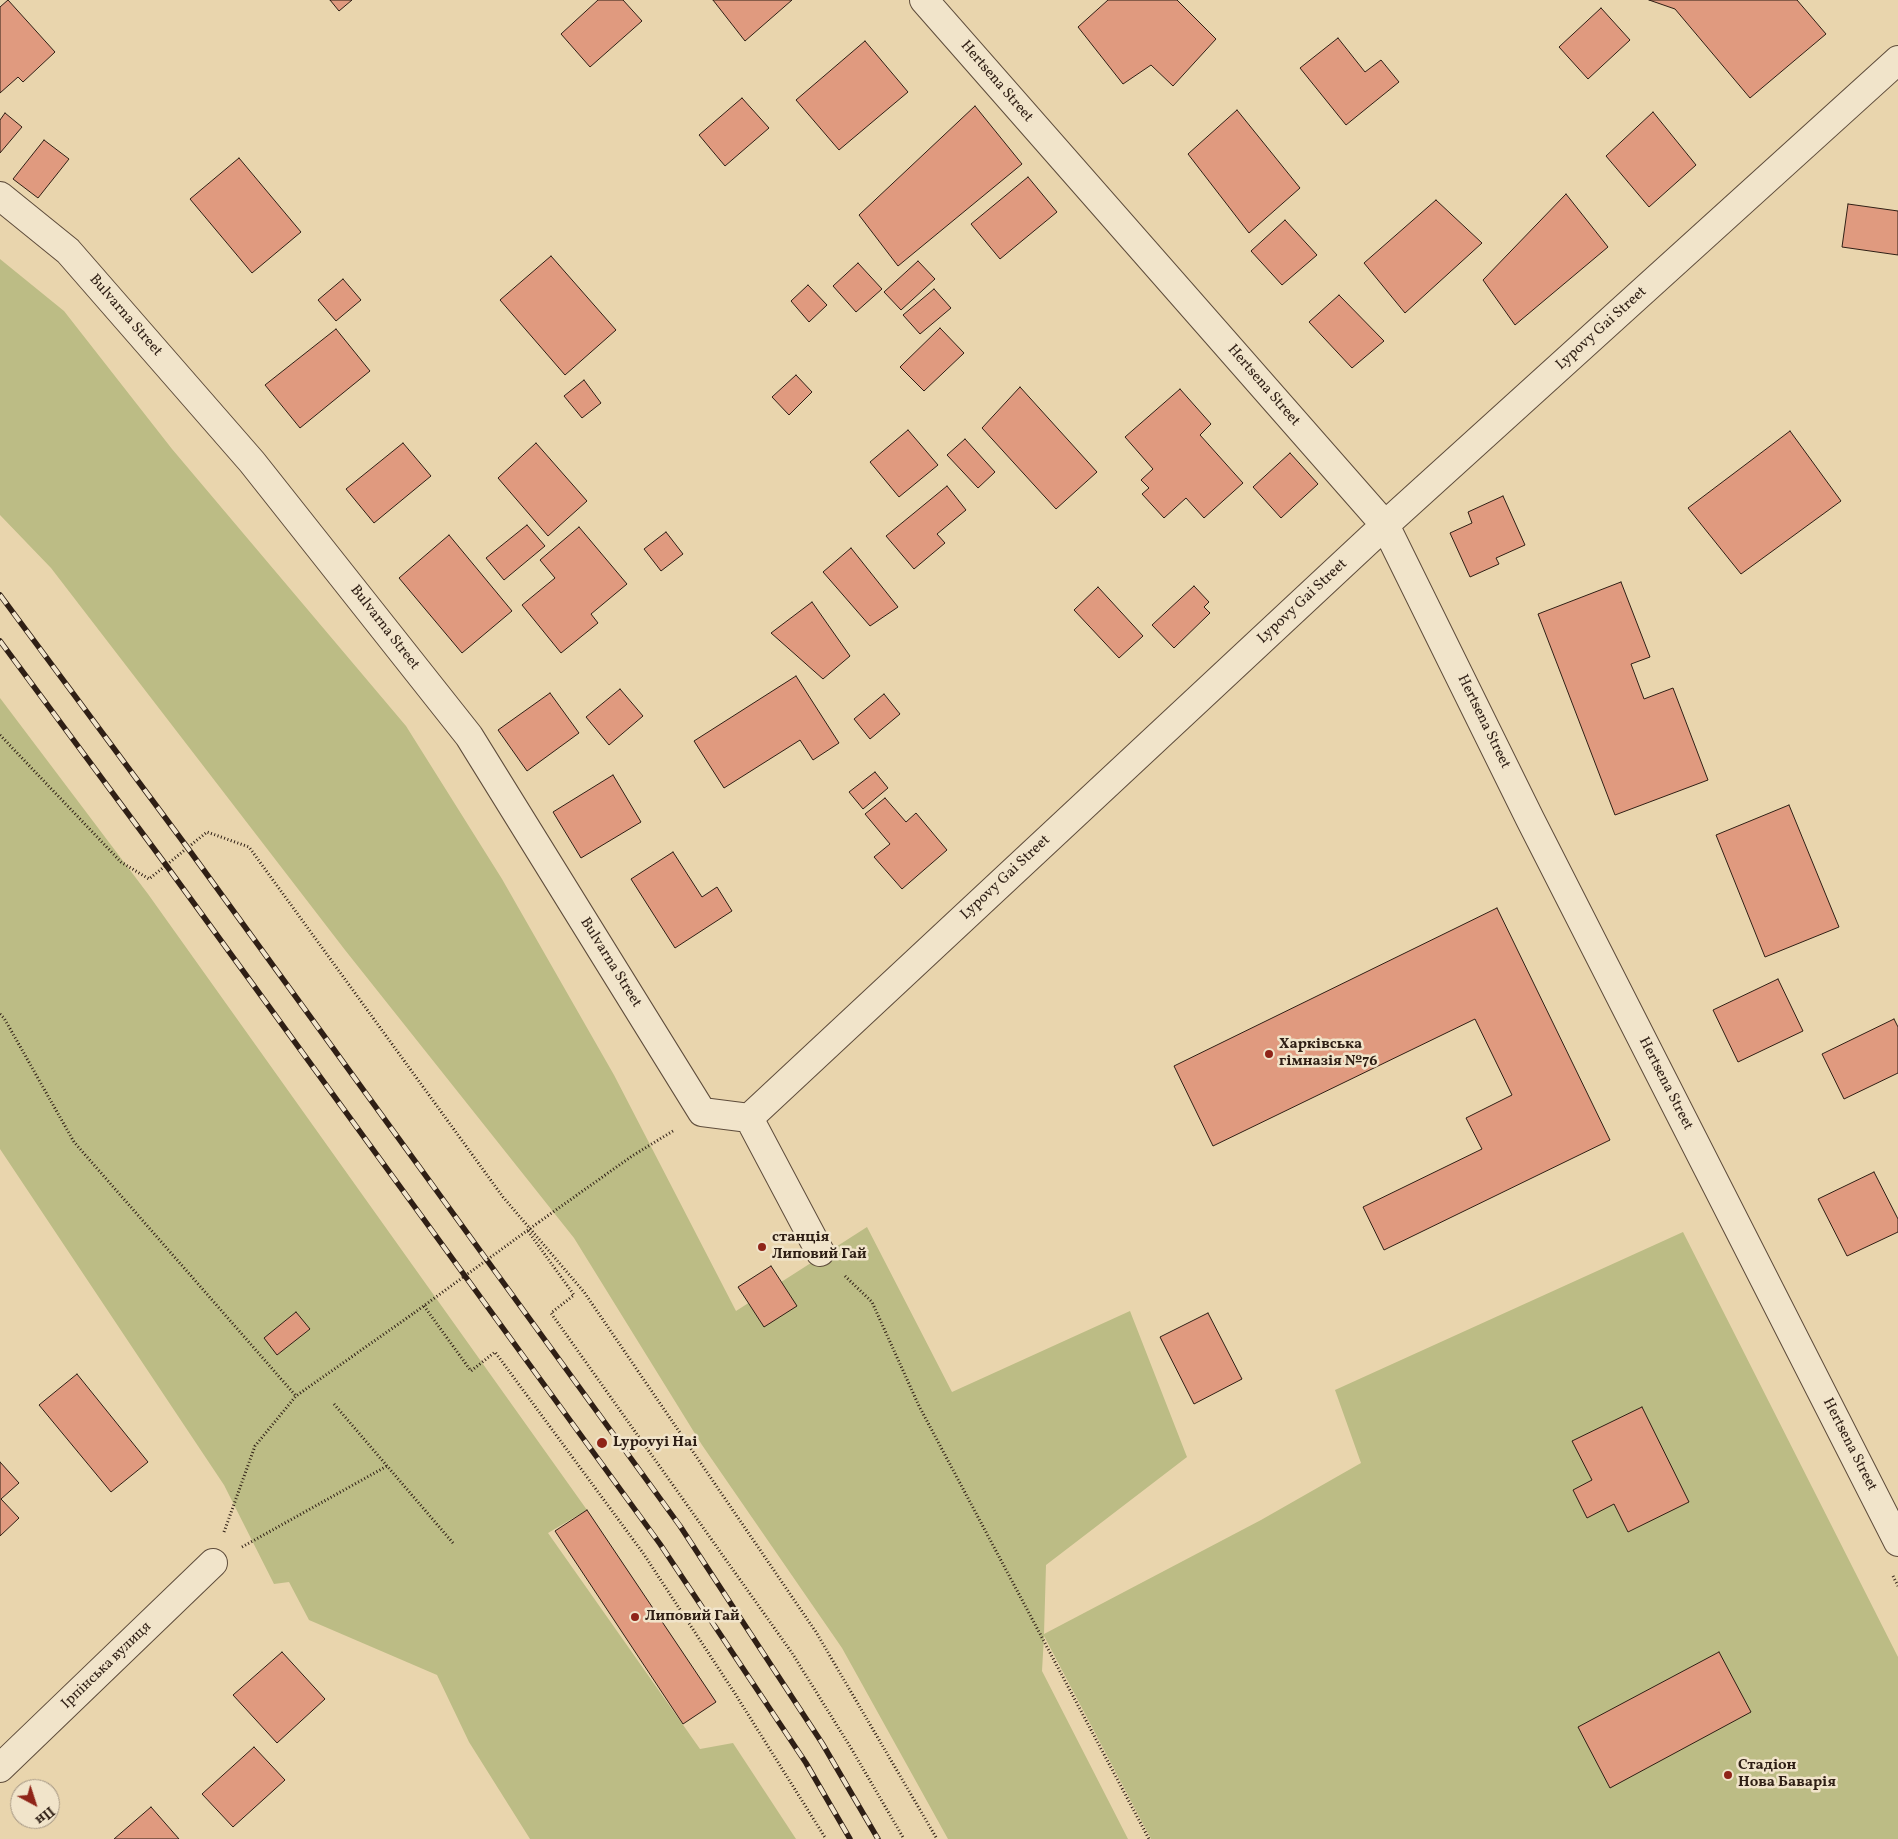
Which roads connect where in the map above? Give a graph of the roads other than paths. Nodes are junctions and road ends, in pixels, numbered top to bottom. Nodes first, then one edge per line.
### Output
1 (924, 0) edge
2 (1898, 60) edge
3 (0, 196) edge
4 (1385, 525) junction
5 (749, 1118) junction
6 (820, 1252) road end
7 (1898, 1542) edge
8 (213, 1563) road end
9 (0, 1768) edge

1 - 4 street, Hertsena Street
2 - 4 street, Lypovy Gai Street
3 - 5 street, Bulvarna Street
4 - 5 street, Lypovy Gai Street
4 - 7 street, Hertsena Street
5 - 6 street
8 - 9 street, Ірпінська вулиця

